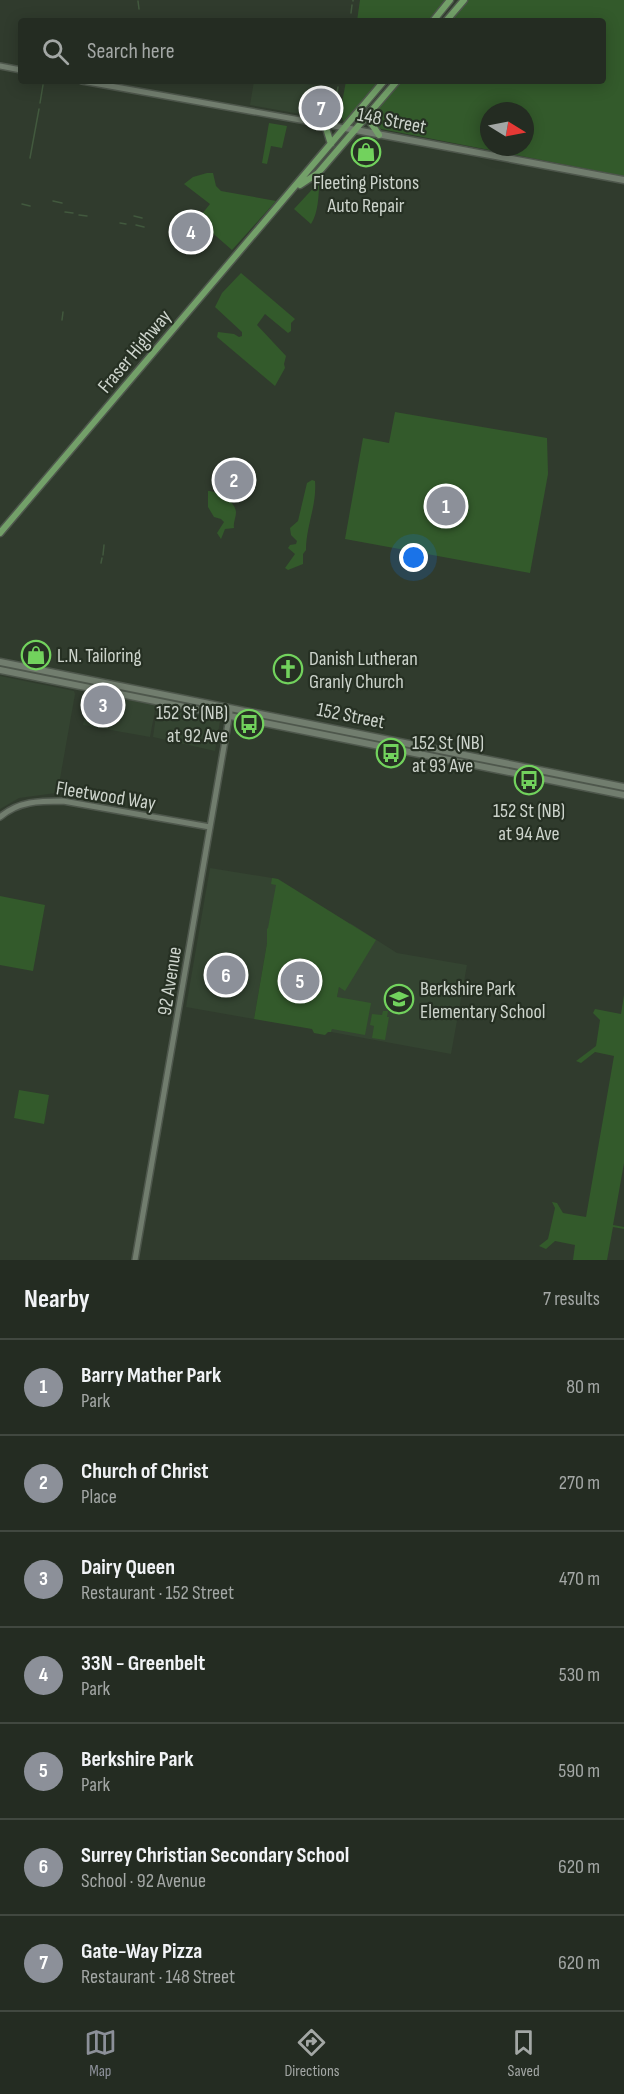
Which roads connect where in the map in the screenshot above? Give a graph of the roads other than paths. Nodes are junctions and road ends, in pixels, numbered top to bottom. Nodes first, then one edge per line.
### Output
1 (450, 0) edge
2 (464, 0) edge
3 (435, 18) edge
4 (449, 18) edge
5 (0, 66) edge
6 (18, 69) edge
7 (99, 84) edge
8 (382, 84) edge
9 (394, 84) edge
10 (369, 114) junction
11 (325, 125) junction
12 (345, 128) junction
13 (355, 130) junction
14 (379, 135) junction
15 (332, 144) junction
16 (624, 180) edge
17 (292, 190) junction
18 (0, 532) edge
19 (3, 663) edge
20 (2, 671) edge
21 (231, 707) junction
22 (229, 717) junction
23 (624, 787) edge
24 (624, 795) edge
25 (0, 817) edge
26 (210, 827) junction
27 (135, 1260) edge

1 - 3 main road
2 - 4 main road
5 - 6 street
7 - 11 street, 148 Street
8 - 12 main road, Fraser Highway
9 - 10 main road, Fraser Highway
10 - 13 main road, Fraser Highway
10 - 14 main road
11 - 12 street, 148 Street
11 - 15 main road
12 - 13 main road, 148 Street
12 - 15 main road, Fraser Highway
13 - 14 main road, 148 Street
13 - 17 main road, Fraser Highway
14 - 16 main road, 148 Street
15 - 17 main road, Fraser Highway
17 - 18 main road, Fraser Highway
19 - 20 main road
19 - 21 main road, 152 Street
20 - 22 main road, 152 Street
21 - 22 street, 92 Avenue
21 - 23 main road, 152 Street
22 - 24 main road, 152 Street
22 - 26 street, 92 Avenue
25 - 26 street, Fleetwood Way
26 - 27 street, 92 Avenue

